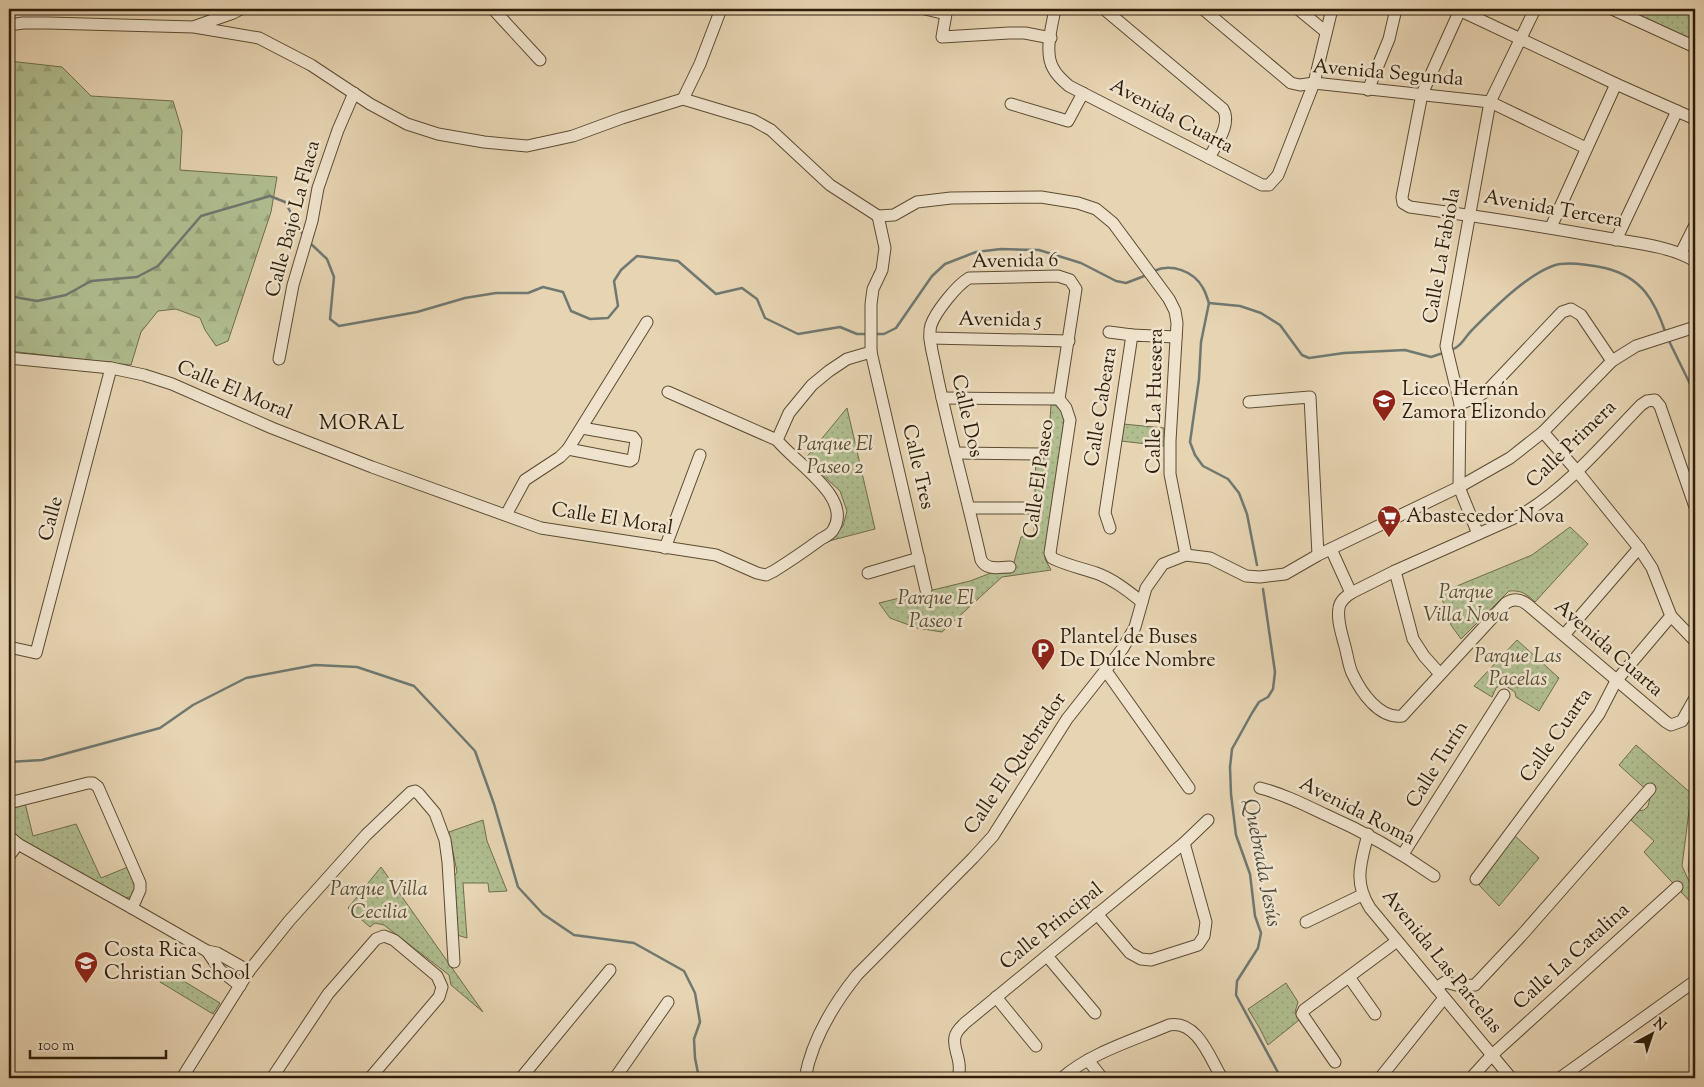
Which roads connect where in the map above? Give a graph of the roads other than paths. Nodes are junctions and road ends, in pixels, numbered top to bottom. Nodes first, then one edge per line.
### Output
1 (242, 9) edge
2 (493, 9) edge
3 (721, 9) edge
4 (925, 9) edge
5 (1055, 9) edge
6 (1104, 9) edge
7 (1203, 9) edge
8 (1298, 9) edge
9 (1332, 9) edge
10 (1396, 9) edge
11 (1459, 9) edge
12 (1535, 9) edge
13 (1612, 9) edge
14 (946, 12) edge
15 (9, 25) edge
16 (194, 27) junction
17 (1326, 32) junction
18 (1051, 38) junction
19 (1521, 38) junction
20 (1695, 47) edge
21 (540, 60) dead end
22 (1314, 83) junction
23 (1616, 84) junction
24 (1368, 90) junction
25 (354, 93) junction
26 (1084, 93) junction
27 (1422, 94) junction
28 (683, 98) junction
29 (1490, 102) junction
30 (1011, 104) dead end
31 (1677, 111) junction
32 (1695, 119) edge
33 (1586, 148) junction
34 (1209, 158) junction
35 (1470, 215) junction
36 (878, 216) junction
37 (1695, 225) edge
38 (1551, 227) junction
39 (1616, 240) junction
40 (1681, 253) junction
41 (1695, 261) edge
42 (1070, 280) joint
43 (961, 282) joint
44 (647, 322) dead end
45 (1695, 327) edge
46 (1109, 332) dead end
47 (1132, 335) junction
48 (1176, 337) junction
49 (930, 338) junction
50 (1069, 341) junction
51 (871, 352) junction
52 (9, 358) edge
53 (279, 359) dead end
54 (1612, 361) junction
55 (111, 368) junction
56 (668, 392) dead end
57 (942, 398) junction
58 (1059, 399) junction
59 (1249, 402) dead end
60 (1460, 404) junction
61 (582, 428) junction
62 (1543, 432) junction
63 (777, 440) junction
64 (568, 449) junction
65 (955, 453) junction
66 (1039, 454) dead end
67 (700, 455) dead end
68 (1576, 470) junction
69 (1459, 487) junction
70 (1695, 507) edge
71 (969, 508) junction
72 (1029, 508) dead end
73 (506, 516) junction
74 (1110, 528) dead end
75 (1478, 534) junction
76 (665, 548) junction
77 (1639, 548) junction
78 (1331, 549) junction
79 (1186, 555) junction
80 (1318, 555) junction
81 (918, 558) junction
82 (1010, 566) dead end
83 (1395, 571) junction
84 (868, 573) dead end
85 (926, 590) dead end
86 (1350, 593) junction
87 (1142, 602) junction
88 (1671, 616) junction
89 (1564, 635) junction
90 (1695, 641) edge
91 (9, 646) edge
92 (1106, 671) junction
93 (1440, 674) junction
94 (1616, 681) junction
95 (1504, 696) dead end
96 (1695, 698) edge
97 (1189, 788) dead end
98 (1260, 788) dead end
99 (1650, 789) dead end
100 (9, 803) edge
101 (1208, 820) dead end
102 (1368, 834) junction
103 (9, 836) edge
104 (1184, 843) junction
105 (18, 844) junction
106 (1403, 854) junction
107 (9, 856) edge
108 (1434, 876) dead end
109 (1476, 879) dead end
110 (1677, 887) dead end
111 (1362, 895) junction
112 (132, 908) junction
113 (1097, 914) junction
114 (1306, 922) dead end
115 (1397, 941) junction
116 (207, 951) junction
117 (1047, 956) junction
118 (454, 962) dead end
119 (610, 970) dead end
120 (249, 971) junction
121 (1349, 977) junction
122 (1695, 980) edge
123 (240, 986) junction
124 (1436, 988) junction
125 (996, 997) junction
126 (1444, 998) junction
127 (668, 1002) dead end
128 (1095, 1013) dead end
129 (1375, 1014) dead end
130 (1036, 1046) dead end
131 (1492, 1055) junction
132 (1088, 1060) junction
133 (1335, 1062) dead end
134 (1218, 1077) edge
135 (182, 1078) edge
136 (272, 1078) edge
137 (370, 1078) edge
138 (521, 1078) edge
139 (615, 1078) edge
140 (805, 1078) edge
141 (958, 1078) edge
142 (1062, 1078) edge
143 (1102, 1078) edge
144 (1380, 1078) edge
145 (1470, 1078) edge
146 (1511, 1078) edge
147 (1560, 1078) edge

1 - 16 street
2 - 21 street
3 - 28 street
4 - 14 street
5 - 18 street
6 - 34 street
7 - 22 street, Avenida Segunda
8 - 17 street
9 - 17 street
10 - 24 street
11 - 19 street
11 - 27 street
12 - 19 street, Calle La Fabiola
13 - 20 street
14 - 18 street
15 - 16 street
16 - 25 street
17 - 22 street
18 - 26 street, Avenida Cuarta
19 - 23 street
19 - 29 street, Calle La Fabiola
22 - 24 street, Avenida Segunda
22 - 34 street, Avenida Cuarta
23 - 31 street
23 - 33 street
24 - 27 street, Avenida Segunda
25 - 28 street
25 - 53 street, Calle Bajo La Flaca
26 - 30 street
26 - 34 street, Avenida Cuarta
27 - 29 street, Avenida Segunda
27 - 35 street, Avenida Tercera
28 - 36 street
29 - 33 street, Avenida Segunda
29 - 35 street, Calle La Fabiola
31 - 32 street
31 - 39 street
33 - 38 street
35 - 38 street, Avenida Tercera
35 - 60 street, Calle La Fabiola
36 - 48 street, Calle La Huesera
36 - 51 street
37 - 40 street
38 - 39 street, Avenida Tercera
39 - 40 street, Avenida Tercera
40 - 41 street, Avenida Tercera
42 - 43 street, Avenida 6
42 - 50 street, Calle El Paseo
43 - 49 street, Calle Dos
44 - 61 street
45 - 54 street, Calle El Quebrador
46 - 47 street
47 - 48 street, Calle Cabeara
47 - 74 street, Calle Cabeara
48 - 79 street, Calle La Huesera
49 - 50 street, Avenida 5
49 - 57 street, Calle Dos
50 - 58 street, Calle El Paseo
51 - 63 street
51 - 81 street, Calle Tres
52 - 55 street, Calle El Moral
54 - 60 street
54 - 62 street, Calle El Quebrador
55 - 73 street, Calle El Moral
55 - 91 street, Calle
56 - 63 street
57 - 58 street
57 - 65 street, Calle Dos
58 - 87 street, Calle El Paseo
59 - 80 street
60 - 69 street, Calle La Fabiola
61 - 64 street
61 - 64 street
62 - 68 street
62 - 69 street, Calle El Quebrador
63 - 76 street, Calle El Moral
64 - 73 street
65 - 66 street
65 - 71 street, Calle Dos
67 - 76 street
68 - 70 street, Calle Primera
68 - 75 street, Calle Primera
68 - 77 street
69 - 75 street
69 - 78 street, Calle El Quebrador
71 - 72 street
71 - 82 street, Calle Dos
73 - 76 street, Calle El Moral
75 - 83 street, Calle Primera
77 - 88 street
77 - 89 street
78 - 80 street, Calle El Quebrador
78 - 86 street
79 - 80 street, Calle El Quebrador
79 - 87 street, Calle El Quebrador
81 - 84 street
81 - 85 street, Calle Tres
83 - 86 street, Calle Primera
83 - 93 street
86 - 93 street
87 - 92 street, Calle El Quebrador
88 - 90 street
88 - 94 street, Calle Cuarta
89 - 93 street, Avenida Cuarta
89 - 94 street, Avenida Cuarta
92 - 97 street
92 - 140 street, Calle El Quebrador
94 - 96 street, Avenida Cuarta
94 - 109 street, Calle Cuarta
95 - 106 street, Calle Turín
98 - 102 street, Avenida Roma
99 - 124 street
100 - 112 street
101 - 104 street, Calle Principal
102 - 106 street, Avenida Roma
102 - 111 street, Avenida Las Parcelas
103 - 105 street
104 - 113 street, Calle Principal
104 - 113 street
105 - 107 street
105 - 112 street
106 - 108 street, Avenida Roma
110 - 131 street, Calle La Catalina
111 - 114 street
111 - 115 street, Avenida Las Parcelas
112 - 116 street
113 - 117 street, Calle Principal
115 - 121 street
115 - 124 street, Avenida Las Parcelas
116 - 120 street
116 - 123 street
117 - 125 street, Calle Principal
117 - 128 street
118 - 120 street
119 - 138 street
120 - 123 street
121 - 129 street
121 - 133 street
122 - 147 street
123 - 135 street
124 - 126 street, Avenida Las Parcelas
125 - 130 street
125 - 141 street, Calle Principal
126 - 131 street, Avenida Las Parcelas
126 - 144 street
127 - 139 street
131 - 145 street, Calle La Catalina
131 - 146 street, Avenida Las Parcelas
132 - 134 street
132 - 142 street
132 - 143 street
136 - 137 street

